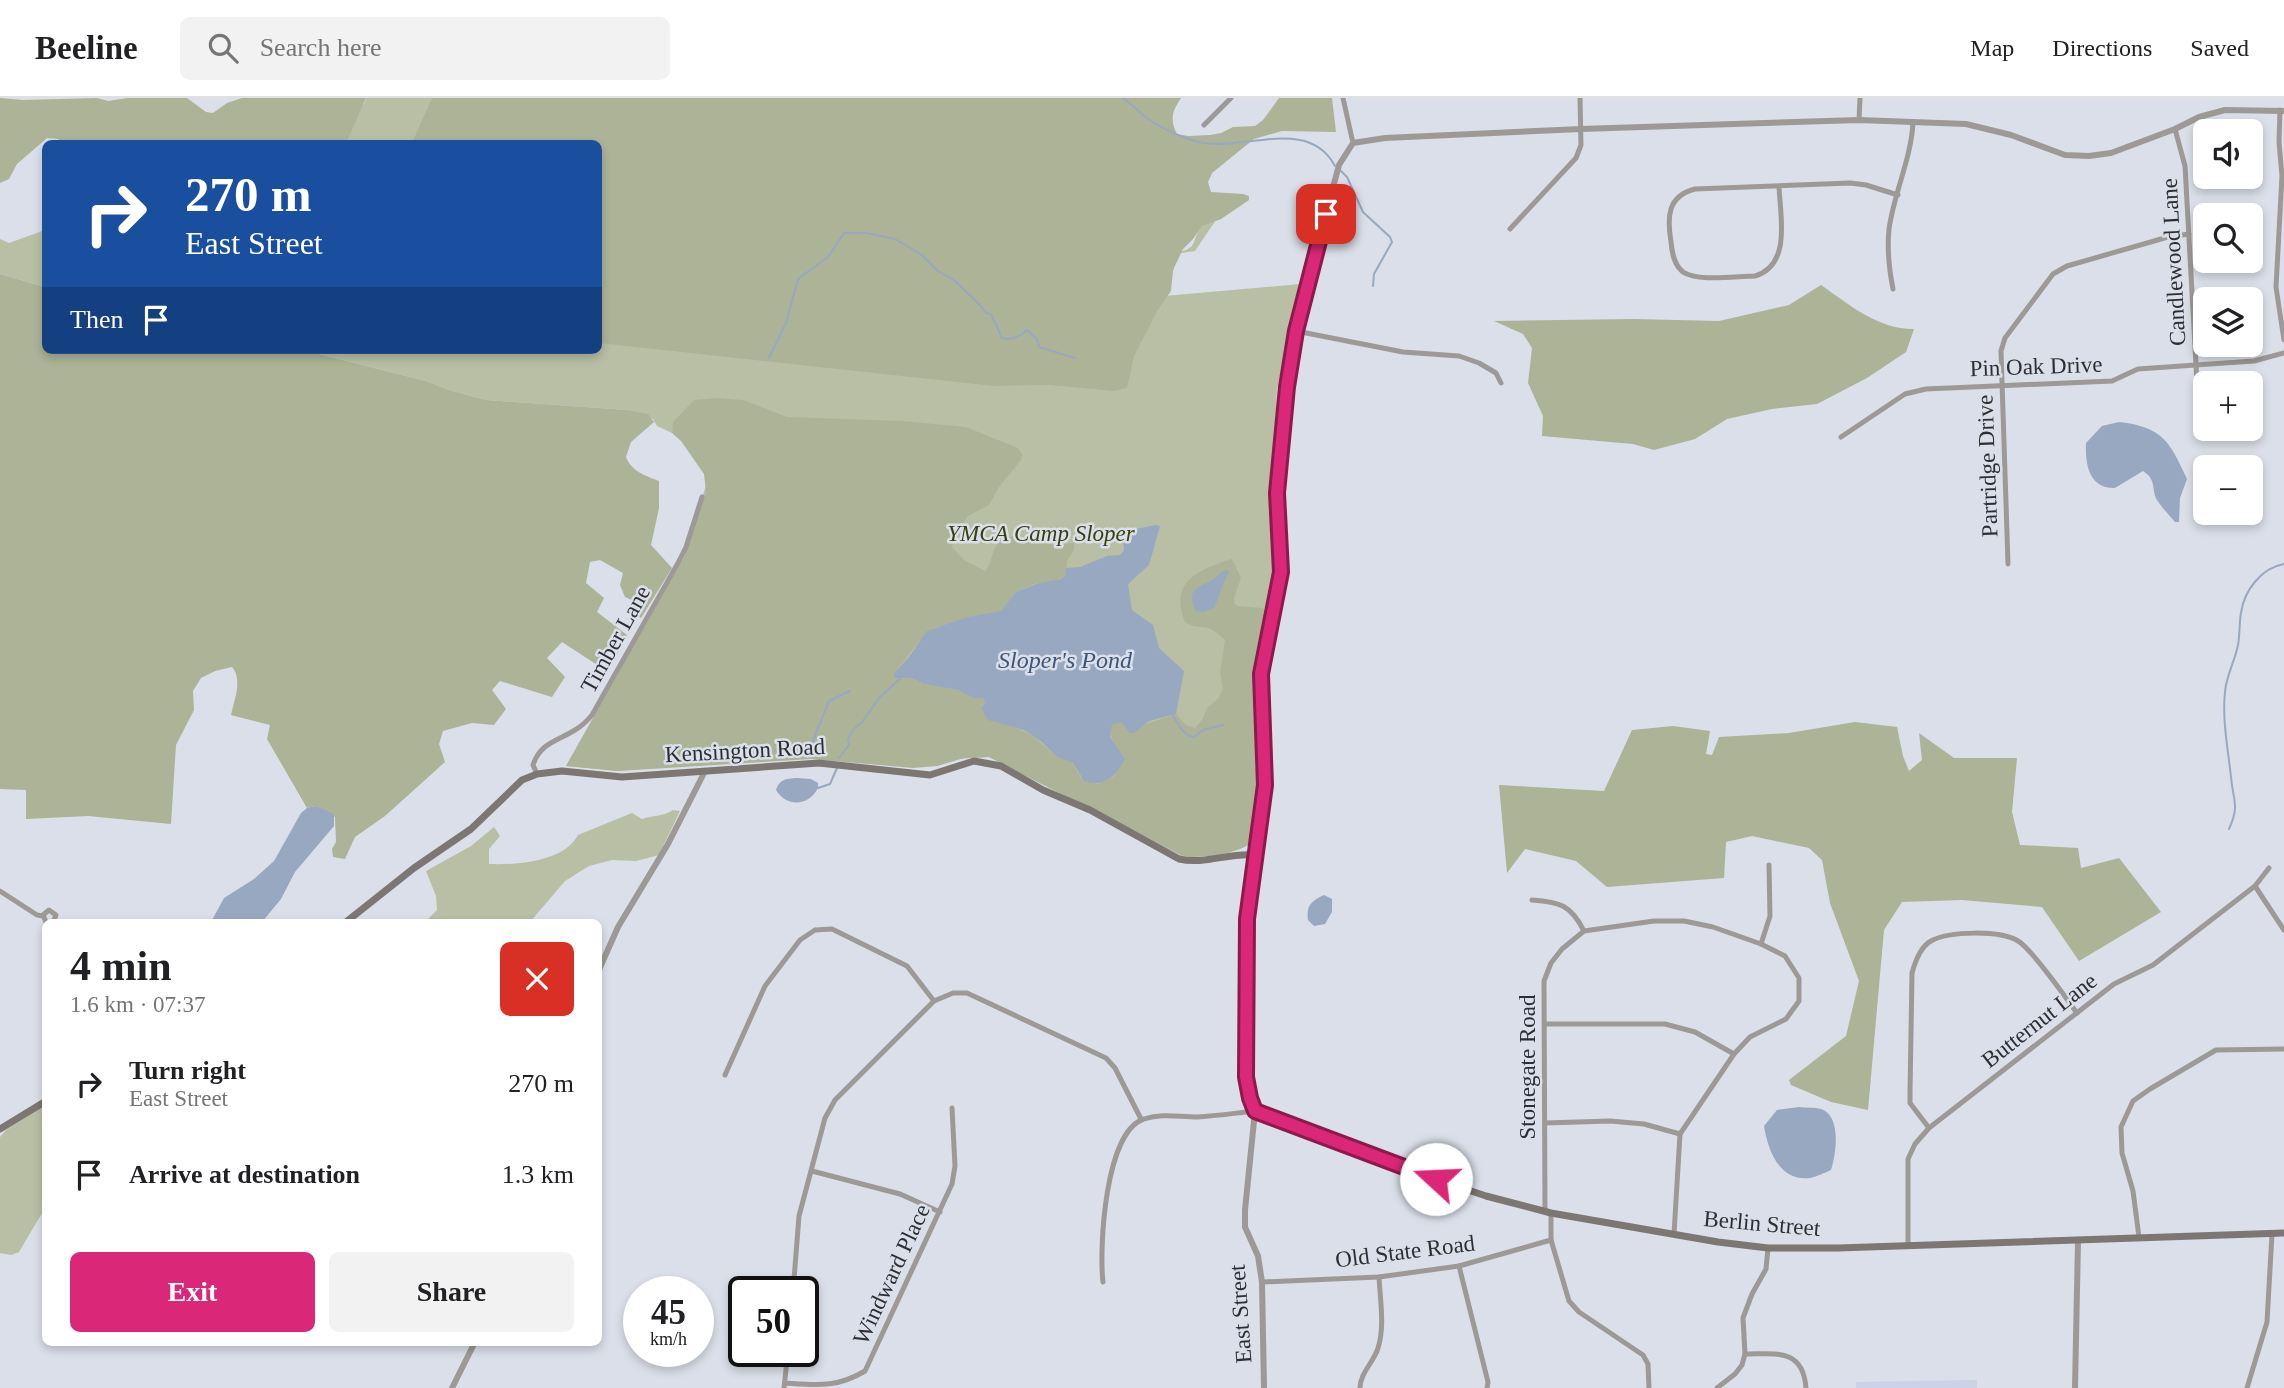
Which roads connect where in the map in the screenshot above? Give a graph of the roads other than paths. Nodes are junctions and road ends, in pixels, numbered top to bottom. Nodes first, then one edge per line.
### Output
1 (1231, 98) edge
2 (1343, 98) edge
3 (1580, 98) edge
4 (1860, 98) edge
5 (2282, 110) edge
6 (1859, 120) junction
7 (1913, 123) junction
8 (1204, 125) dead end
9 (1581, 129) junction
10 (2175, 129) junction
11 (1353, 143) junction
12 (1779, 186) junction
13 (1898, 195) junction
14 (1510, 229) dead end
15 (2189, 234) junction
16 (1893, 289) dead end
17 (1296, 331) junction
18 (2284, 340) edge
19 (2284, 353) edge
20 (2196, 366) junction
21 (2196, 371) edge
22 (1501, 383) dead end
23 (2002, 384) junction
24 (1841, 437) dead end
25 (702, 497) dead end
26 (2008, 564) dead end
27 (705, 771) junction
28 (537, 774) junction
29 (1255, 855) junction
30 (1769, 866) dead end
31 (2269, 868) dead end
32 (2255, 886) junction
33 (0, 891) edge
34 (1532, 900) dead end
35 (44, 919) edge
36 (55, 919) edge
37 (350, 919) edge
38 (2284, 930) edge
39 (1584, 931) junction
40 (1761, 944) junction
41 (602, 963) edge
42 (934, 1001) junction
43 (2077, 1013) junction
44 (1545, 1024) junction
45 (2284, 1049) edge
46 (1734, 1054) junction
47 (725, 1075) dead end
48 (42, 1103) edge
49 (952, 1108) dead end
50 (1255, 1111) junction
51 (1141, 1119) junction
52 (1545, 1122) junction
53 (1929, 1128) junction
54 (0, 1129) edge
55 (1680, 1134) junction
56 (812, 1171) junction
57 (940, 1212) junction
58 (1548, 1212) junction
59 (2284, 1233) edge
60 (1674, 1234) junction
61 (2272, 1234) junction
62 (2139, 1237) junction
63 (1551, 1240) junction
64 (2078, 1241) junction
65 (1908, 1245) junction
66 (1768, 1248) junction
67 (1459, 1266) junction
68 (794, 1276) edge
69 (1379, 1277) junction
70 (1103, 1282) dead end
71 (1262, 1282) junction
72 (473, 1346) edge
73 (1745, 1354) junction
74 (787, 1367) edge
75 (785, 1385) edge
76 (452, 1388) edge
77 (1264, 1388) edge
78 (1360, 1388) edge
79 (1488, 1388) edge
80 (1649, 1388) edge
81 (1717, 1388) edge
82 (1806, 1388) edge
83 (2075, 1388) edge
84 (2247, 1388) edge

1 - 8 street
2 - 11 street
3 - 9 street
4 - 6 street
5 - 10 street
5 - 18 street
6 - 7 street
6 - 9 street
7 - 10 street
7 - 13 street
9 - 11 street
9 - 14 street
10 - 15 street, Candlewood Lane
11 - 17 street, East Street
12 - 12 street
12 - 13 street
13 - 16 street
15 - 20 street, Candlewood Lane
15 - 23 street, Partridge Drive
17 - 22 street
17 - 29 street, East Street
19 - 20 street, Pin Oak Drive
20 - 21 street, Candlewood Lane
20 - 23 street, Pin Oak Drive
23 - 24 street, Pin Oak Drive
23 - 26 street, Partridge Drive
25 - 28 street, Timber Lane
27 - 28 main road, Kensington Road
27 - 29 main road, Kensington Road
27 - 41 street
28 - 37 main road, Kensington Road
29 - 50 main road, East Street
30 - 40 street
31 - 32 street, Butternut Lane
32 - 38 street
32 - 43 street, Butternut Lane
33 - 35 street
34 - 39 street
35 - 36 street
39 - 40 street
39 - 44 street, Stonegate Road
40 - 46 street
42 - 47 street
42 - 51 street
42 - 56 street
43 - 53 street, Butternut Lane
43 - 53 street
44 - 46 street
44 - 52 street, Stonegate Road
45 - 62 street
46 - 55 street
48 - 54 main road
49 - 57 street, Windward Place
50 - 51 street
50 - 58 main road, Berlin Street
50 - 71 street, East Street
51 - 70 street
52 - 55 street
52 - 58 street, Stonegate Road
53 - 65 street, Butternut Lane
55 - 60 street
56 - 57 street
56 - 68 street
57 - 75 street, Windward Place
58 - 60 main road, Berlin Street
58 - 63 street, Stonegate Road
59 - 61 main road, Berlin Street
60 - 66 main road, Berlin Street
61 - 62 main road, Berlin Street
61 - 84 street
62 - 64 main road, Berlin Street
63 - 67 street, Old State Road
63 - 80 street, Stonegate Road
64 - 65 main road, Berlin Street
64 - 83 street
65 - 66 main road, Berlin Street
66 - 73 street
67 - 69 street, Old State Road
67 - 79 street
69 - 71 street, Old State Road
69 - 78 street
71 - 77 street, East Street
72 - 76 street
73 - 81 street
73 - 82 street
74 - 75 street

